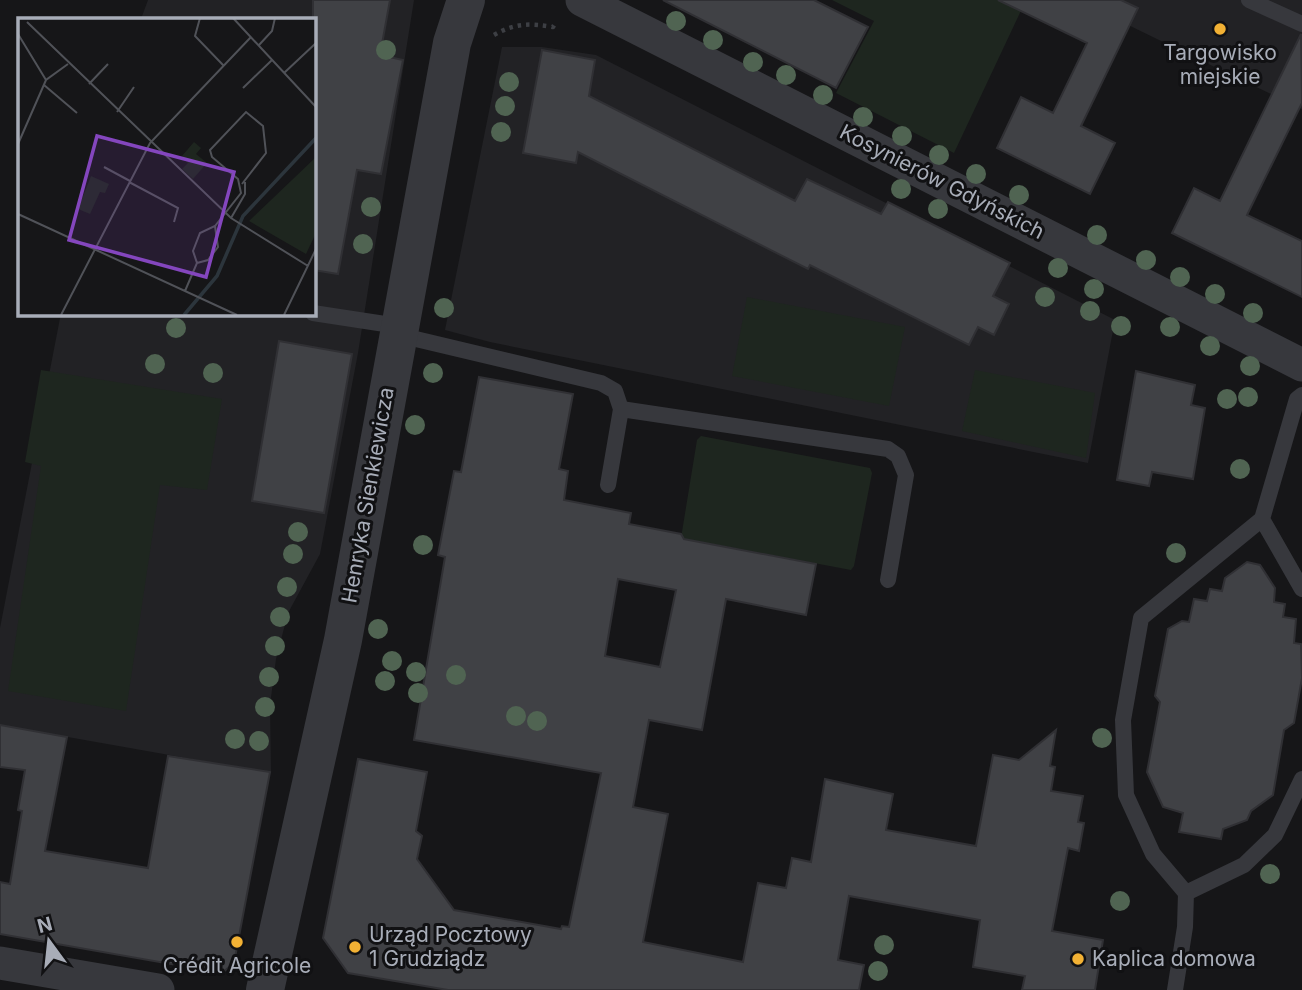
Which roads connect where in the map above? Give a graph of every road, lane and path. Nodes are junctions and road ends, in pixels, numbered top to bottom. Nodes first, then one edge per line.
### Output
1 (466, 0) edge
2 (582, 0) edge
3 (1249, 0) edge
4 (1302, 24) edge
5 (553, 27) dead end
6 (491, 42) dead end
7 (315, 313) edge
8 (397, 330) junction
9 (1302, 365) edge
10 (1302, 395) edge
11 (621, 409) junction
12 (608, 485) dead end
13 (1262, 519) junction
14 (888, 580) dead end
15 (1302, 589) edge
16 (1302, 779) edge
17 (1186, 893) junction
18 (0, 963) edge
19 (159, 990) edge
20 (265, 990) edge
21 (1175, 990) edge

1 - 8 street, Henryka Sienkiewicza
2 - 9 street, Kosynierów Gdyńskich
3 - 4 lane
5 - 6 path
7 - 8 lane
8 - 11 lane
8 - 20 street, Henryka Sienkiewicza
10 - 13 lane
11 - 12 lane
11 - 14 lane
13 - 15 lane
13 - 17 lane
16 - 17 lane
17 - 21 lane
18 - 19 street

